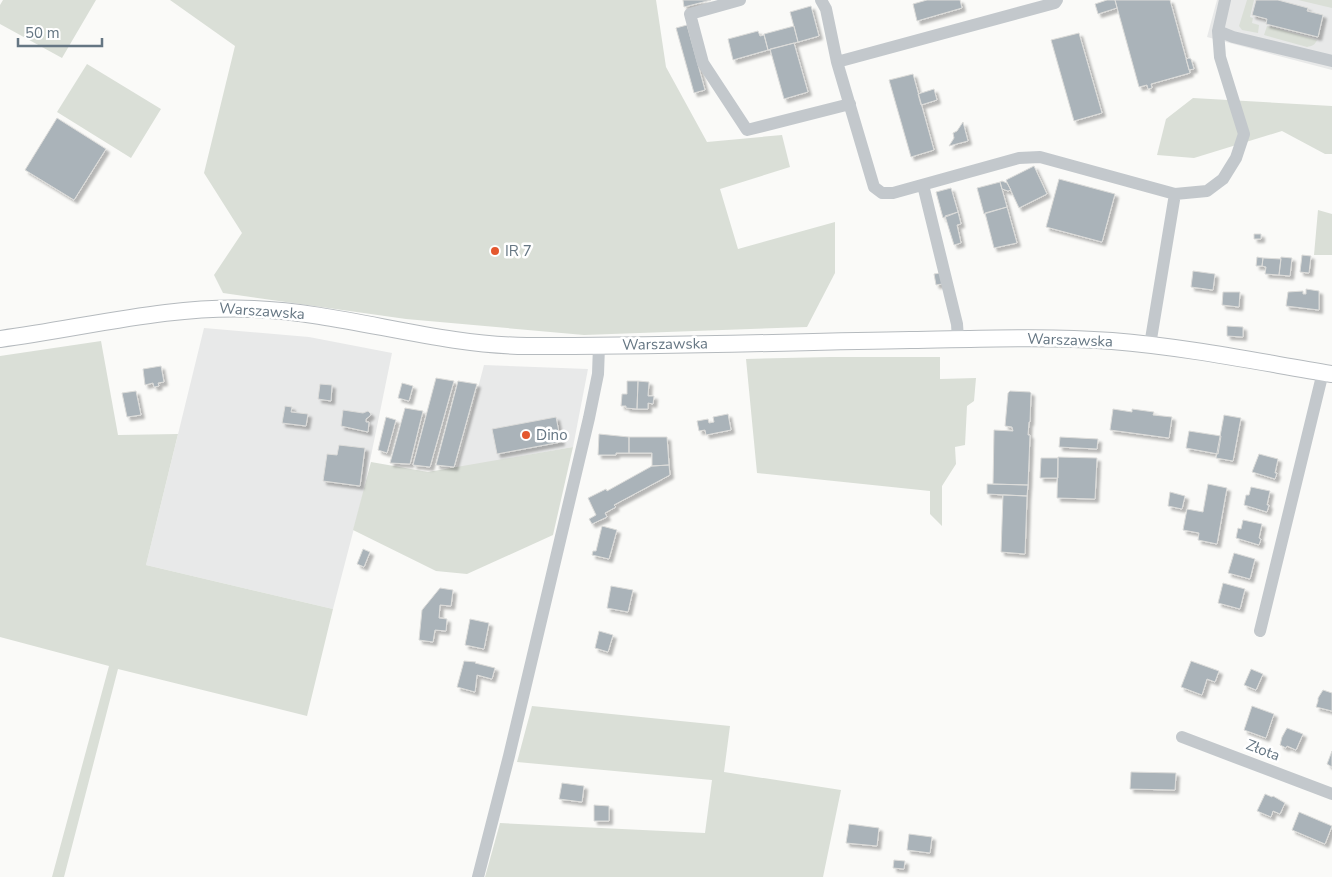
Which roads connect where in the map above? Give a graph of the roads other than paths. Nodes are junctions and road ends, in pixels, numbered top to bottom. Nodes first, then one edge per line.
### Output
1 (740, 0) edge
2 (821, 0) edge
3 (1056, 0) edge
4 (1225, 0) edge
5 (1218, 31) junction
6 (1332, 61) edge
7 (837, 62) junction
8 (850, 104) junction
9 (923, 185) junction
10 (1175, 194) junction
11 (0, 339) edge
12 (958, 339) junction
13 (1150, 345) junction
14 (600, 346) junction
15 (1327, 373) edge
16 (1260, 631) dead end
17 (1182, 737) dead end
18 (1332, 794) edge
19 (478, 877) edge

1 - 8 street
2 - 7 street
3 - 7 street
4 - 5 street
5 - 6 street
5 - 10 street
7 - 8 street
8 - 9 street
9 - 10 street
9 - 12 street
10 - 13 street
11 - 14 main road, Warszawska
12 - 13 main road, Warszawska
12 - 14 main road, Warszawska
13 - 15 main road, Warszawska
14 - 19 street
15 - 16 street
17 - 18 street, Złota

